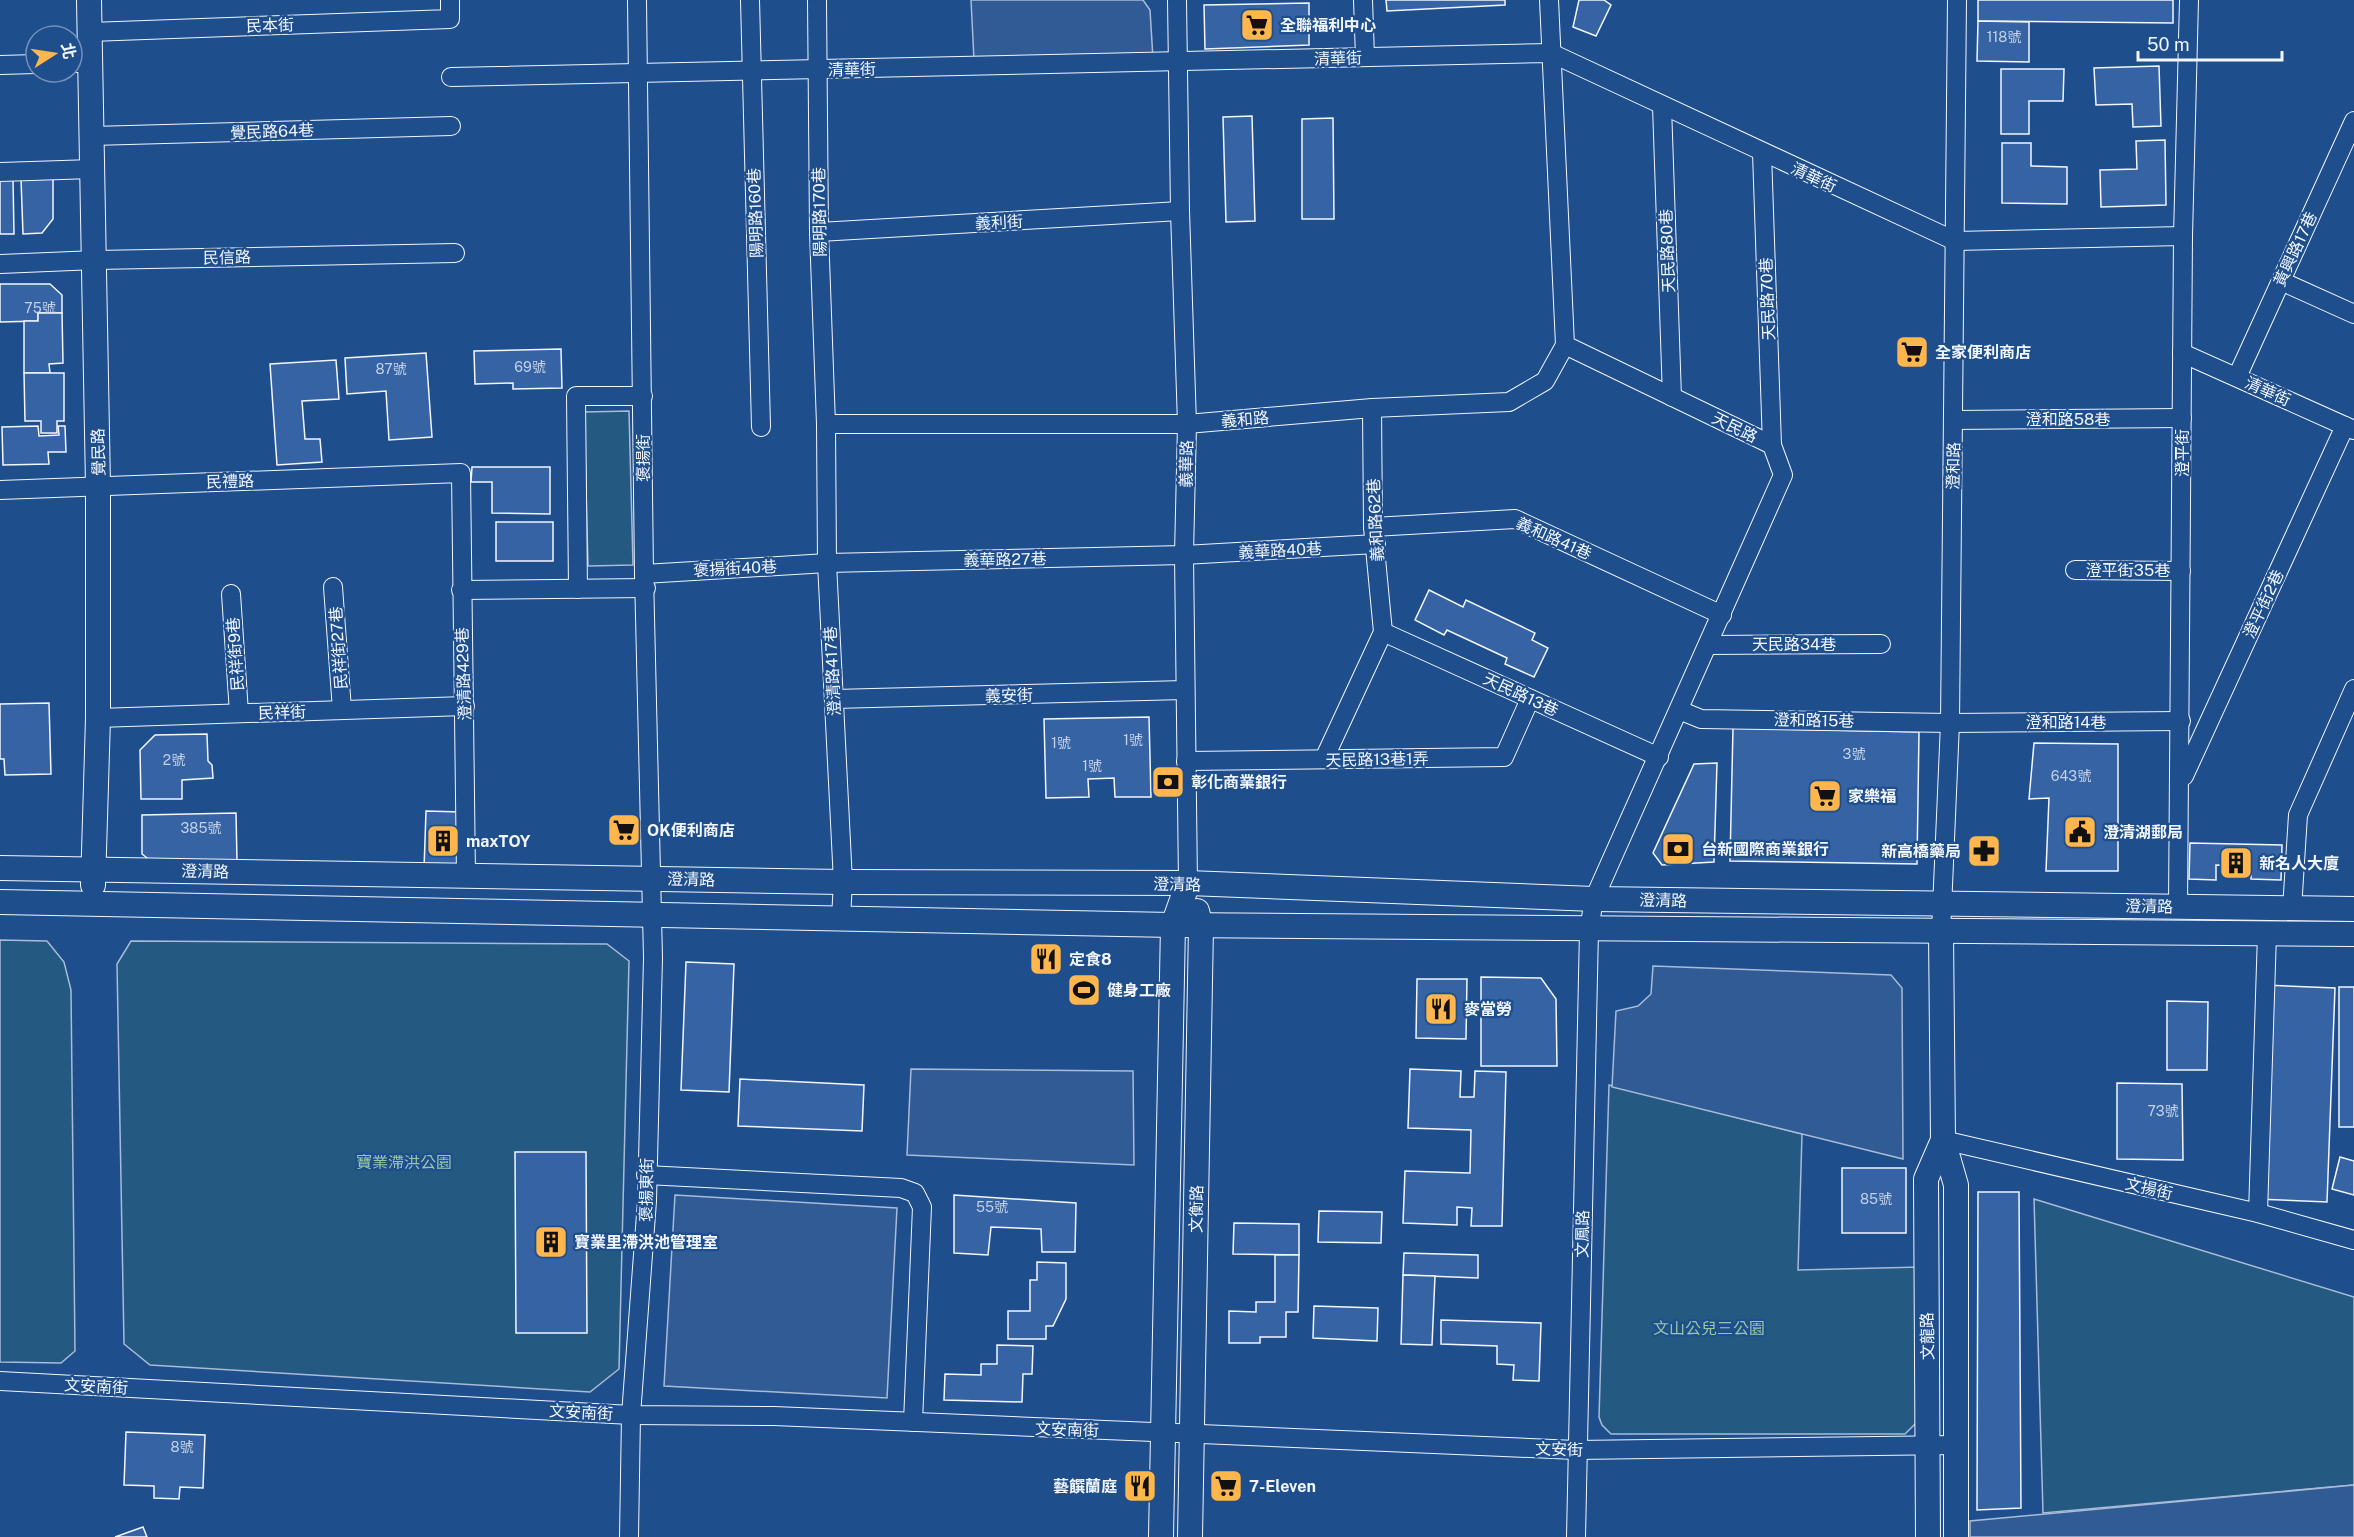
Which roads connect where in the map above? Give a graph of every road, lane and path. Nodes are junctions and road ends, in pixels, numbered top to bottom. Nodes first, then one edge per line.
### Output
1 (89, 0) edge
2 (450, 0) edge
3 (637, 0) edge
4 (750, 0) edge
5 (818, 0) edge
6 (1177, 0) edge
7 (1362, 0) edge
8 (1549, 0) edge
9 (1957, 0) edge
10 (2189, 0) edge
11 (90, 32) junction
12 (84, 53) edge
13 (1551, 53) junction
14 (1365, 57) junction
15 (1178, 63) junction
16 (24, 64) edge
17 (0, 65) edge
18 (818, 70) junction
19 (751, 71) junction
20 (640, 73) junction
21 (451, 77) dead end
22 (84, 83) edge
23 (1662, 106) junction
24 (2354, 121) edge
25 (451, 126) dead end
26 (92, 136) junction
27 (1762, 153) junction
28 (93, 170) junction
29 (0, 172) edge
30 (1180, 212) junction
31 (819, 232) junction
32 (2183, 236) junction
33 (1955, 241) junction
34 (454, 253) dead end
35 (96, 260) junction
36 (0, 264) edge
37 (2281, 281) junction
38 (2354, 314) edge
39 (1565, 345) junction
40 (2182, 353) junction
41 (2237, 377) junction
42 (643, 396) junction
43 (1672, 396) junction
44 (1372, 408) junction
45 (2182, 418) junction
46 (1953, 420) junction
47 (826, 424) junction
48 (1187, 424) junction
49 (761, 427) dead end
50 (2350, 428) edge
51 (1772, 445) junction
52 (461, 473) joint
53 (98, 486) junction
54 (0, 490) edge
55 (1375, 535) junction
56 (1184, 555) junction
57 (826, 562) junction
58 (2075, 570) dead end
59 (2181, 571) junction
60 (645, 581) junction
61 (333, 587) dead end
62 (578, 589) junction
63 (461, 590) junction
64 (231, 594) dead end
65 (1722, 615) junction
66 (1383, 632) junction
67 (1881, 644) dead end
68 (1708, 645) junction
69 (2354, 689) edge
70 (1185, 690) junction
71 (834, 699) junction
72 (1530, 699) junction
73 (465, 706) junction
74 (342, 710) junction
75 (1679, 710) junction
76 (239, 713) junction
77 (98, 718) junction
78 (2181, 721) junction
79 (1950, 723) junction
80 (1659, 757) junction
81 (1324, 759) junction
82 (1186, 762) junction
83 (2180, 783) junction
84 (0, 868) edge
85 (93, 869) junction
86 (466, 876) junction
87 (652, 878) junction
88 (843, 882) junction
89 (1188, 884) junction
90 (1594, 899) junction
91 (0, 902) edge
92 (94, 903) junction
93 (1941, 903) junction
94 (2178, 906) junction
95 (2292, 909) junction
96 (2354, 909) edge
97 (653, 915) junction
98 (841, 918) junction
99 (1173, 925) junction
100 (1201, 926) junction
101 (1589, 930) junction
102 (1941, 932) junction
103 (2267, 934) dead end
104 (2354, 934) edge
105 (1943, 1140) junction
106 (646, 1175) junction
107 (2258, 1213) junction
108 (2354, 1239) edge
109 (0, 1381) edge
110 (631, 1414) junction
111 (913, 1422) junction
112 (1163, 1433) junction
113 (1192, 1434) junction
114 (1956, 1444) junction
115 (1928, 1446) junction
116 (1576, 1450) junction
117 (629, 1537) edge
118 (1161, 1537) edge
119 (1190, 1537) edge
120 (1576, 1537) edge
121 (1928, 1537) edge
122 (1956, 1537) edge

1 - 11 main road, 覺民路
2 - 11 street, 民本街
3 - 20 street, 褒揚街
4 - 19 street, 陽明路160巷
5 - 18 street, 陽明路170巷
6 - 15 street, 義華路
7 - 14 street
8 - 13 street
9 - 33 street, 澄和路
10 - 32 street, 澄平街
11 - 12 main road, 覺民路
13 - 14 street, 清華街
13 - 23 street, 清華街
13 - 39 street
14 - 15 street, 清華街
15 - 18 street, 清華街
15 - 30 street, 義華路
16 - 17 street
18 - 19 street, 清華街
18 - 31 street, 陽明路170巷
19 - 20 street, 清華街
19 - 49 street, 陽明路160巷
20 - 21 street, 清華街
20 - 42 street, 褒揚街
22 - 26 main road, 覺民路
23 - 27 street, 清華街
23 - 43 street, 天民路80巷
24 - 37 street, 黃興路17巷
25 - 26 street, 覺民路64巷
26 - 28 main road, 覺民路
27 - 33 street, 清華街
27 - 51 street, 天民路70巷
28 - 29 street
28 - 35 main road, 覺民路
30 - 31 street, 義利街
30 - 48 street, 義華路
31 - 47 street, 陽明路170巷
32 - 33 street, 清華街
32 - 40 street, 澄平街
33 - 46 street, 澄和路
34 - 35 street, 民信路
35 - 36 street, 民信路
35 - 53 main road, 覺民路
37 - 38 street
37 - 41 street, 黃興路17巷
39 - 43 street, 天民路
39 - 44 street, 義和路
40 - 41 street, 清華街
40 - 45 street, 澄平街
41 - 50 street, 清華街
42 - 60 street, 褒揚街
42 - 62 street
43 - 51 street, 天民路
44 - 48 street, 義和路
44 - 55 street, 義和路62巷
45 - 46 street, 澄和路58巷
45 - 59 street, 澄平街
46 - 79 street, 澄和路
47 - 48 street, 義和路
47 - 57 street, 澄清路417巷
48 - 56 street, 義華路
50 - 83 street, 澄平街2巷
51 - 65 street, 天民路
52 - 53 street, 民禮路
52 - 63 street, 澄清路429巷
53 - 54 street, 民禮路
53 - 77 main road, 覺民路
55 - 56 street, 義華路40巷
55 - 65 street, 義和路41巷
55 - 66 street, 義和路62巷
56 - 57 street, 義華路27巷
56 - 70 street, 義華路
57 - 60 street, 褒揚街40巷
57 - 71 street, 澄清路417巷
58 - 59 street, 澄平街35巷
59 - 78 street, 澄平街
60 - 62 street, 褒揚街40巷
60 - 87 street, 褒揚街
61 - 74 street, 民祥街27巷
62 - 63 street, 褒揚街40巷
63 - 73 street, 澄清路429巷
64 - 76 street, 民祥街9巷
65 - 68 street, 天民路
66 - 72 street, 天民路13巷
66 - 81 street
67 - 68 street, 天民路34巷
68 - 75 street, 天民路
69 - 95 street
70 - 71 street, 義安街
70 - 82 street, 義華路
71 - 88 street, 澄清路417巷
72 - 80 street, 天民路13巷
72 - 81 street, 天民路13巷1弄
73 - 74 street, 民祥街
73 - 86 street, 澄清路429巷
74 - 76 street, 民祥街
75 - 79 street, 澄和路15巷
75 - 80 street, 天民路
76 - 77 street, 民祥街
77 - 85 main road, 覺民路
78 - 79 street, 澄和路14巷
78 - 83 street, 澄平街
79 - 93 street, 澄和路
80 - 90 street, 天民路
81 - 82 street, 天民路13巷1弄
82 - 89 street, 義華路
83 - 94 street, 澄平街
84 - 85 main road, 澄清路
85 - 86 main road, 澄清路
85 - 92 main road, 覺民路
86 - 87 main road, 澄清路
87 - 88 main road, 澄清路
87 - 97 street, 褒揚街
88 - 89 main road, 澄清路
88 - 98 street, 澄清路417巷
89 - 90 main road, 澄清路
89 - 99 main road, 義華路
89 - 100 main road, 文衡路
90 - 93 main road, 澄清路
90 - 101 street, 天民路
91 - 92 main road, 澄清路
92 - 97 main road, 澄清路
93 - 94 main road, 澄清路
93 - 102 street, 澄和路
94 - 95 main road, 澄清路
95 - 96 main road, 澄清路
97 - 98 main road, 澄清路
97 - 106 street, 褒揚東街
98 - 99 main road, 澄清路
99 - 100 main road, 澄清路
99 - 112 main road, 文衡路
100 - 101 main road, 澄清路
100 - 113 main road, 文衡路
101 - 102 main road, 澄清路
101 - 116 street, 文鳳路
102 - 104 main road, 澄清路
102 - 105 main road, 文龍路
103 - 107 street
105 - 107 street, 文揚街
105 - 114 main road, 文龍路
105 - 115 main road, 文龍路
106 - 110 street, 褒揚東街
106 - 111 street
107 - 108 street, 文揚街
109 - 110 street, 文安南街
110 - 111 street, 文安南街
110 - 117 street, 褒揚東街
111 - 112 street, 文安南街
112 - 113 street, 文安街
112 - 118 main road, 文衡路
113 - 116 street, 文安街
113 - 119 main road, 文衡路
114 - 115 street, 文安街
114 - 122 main road, 文龍路
115 - 116 street, 文安街
115 - 121 main road, 文龍路
116 - 120 street, 文鳳路

